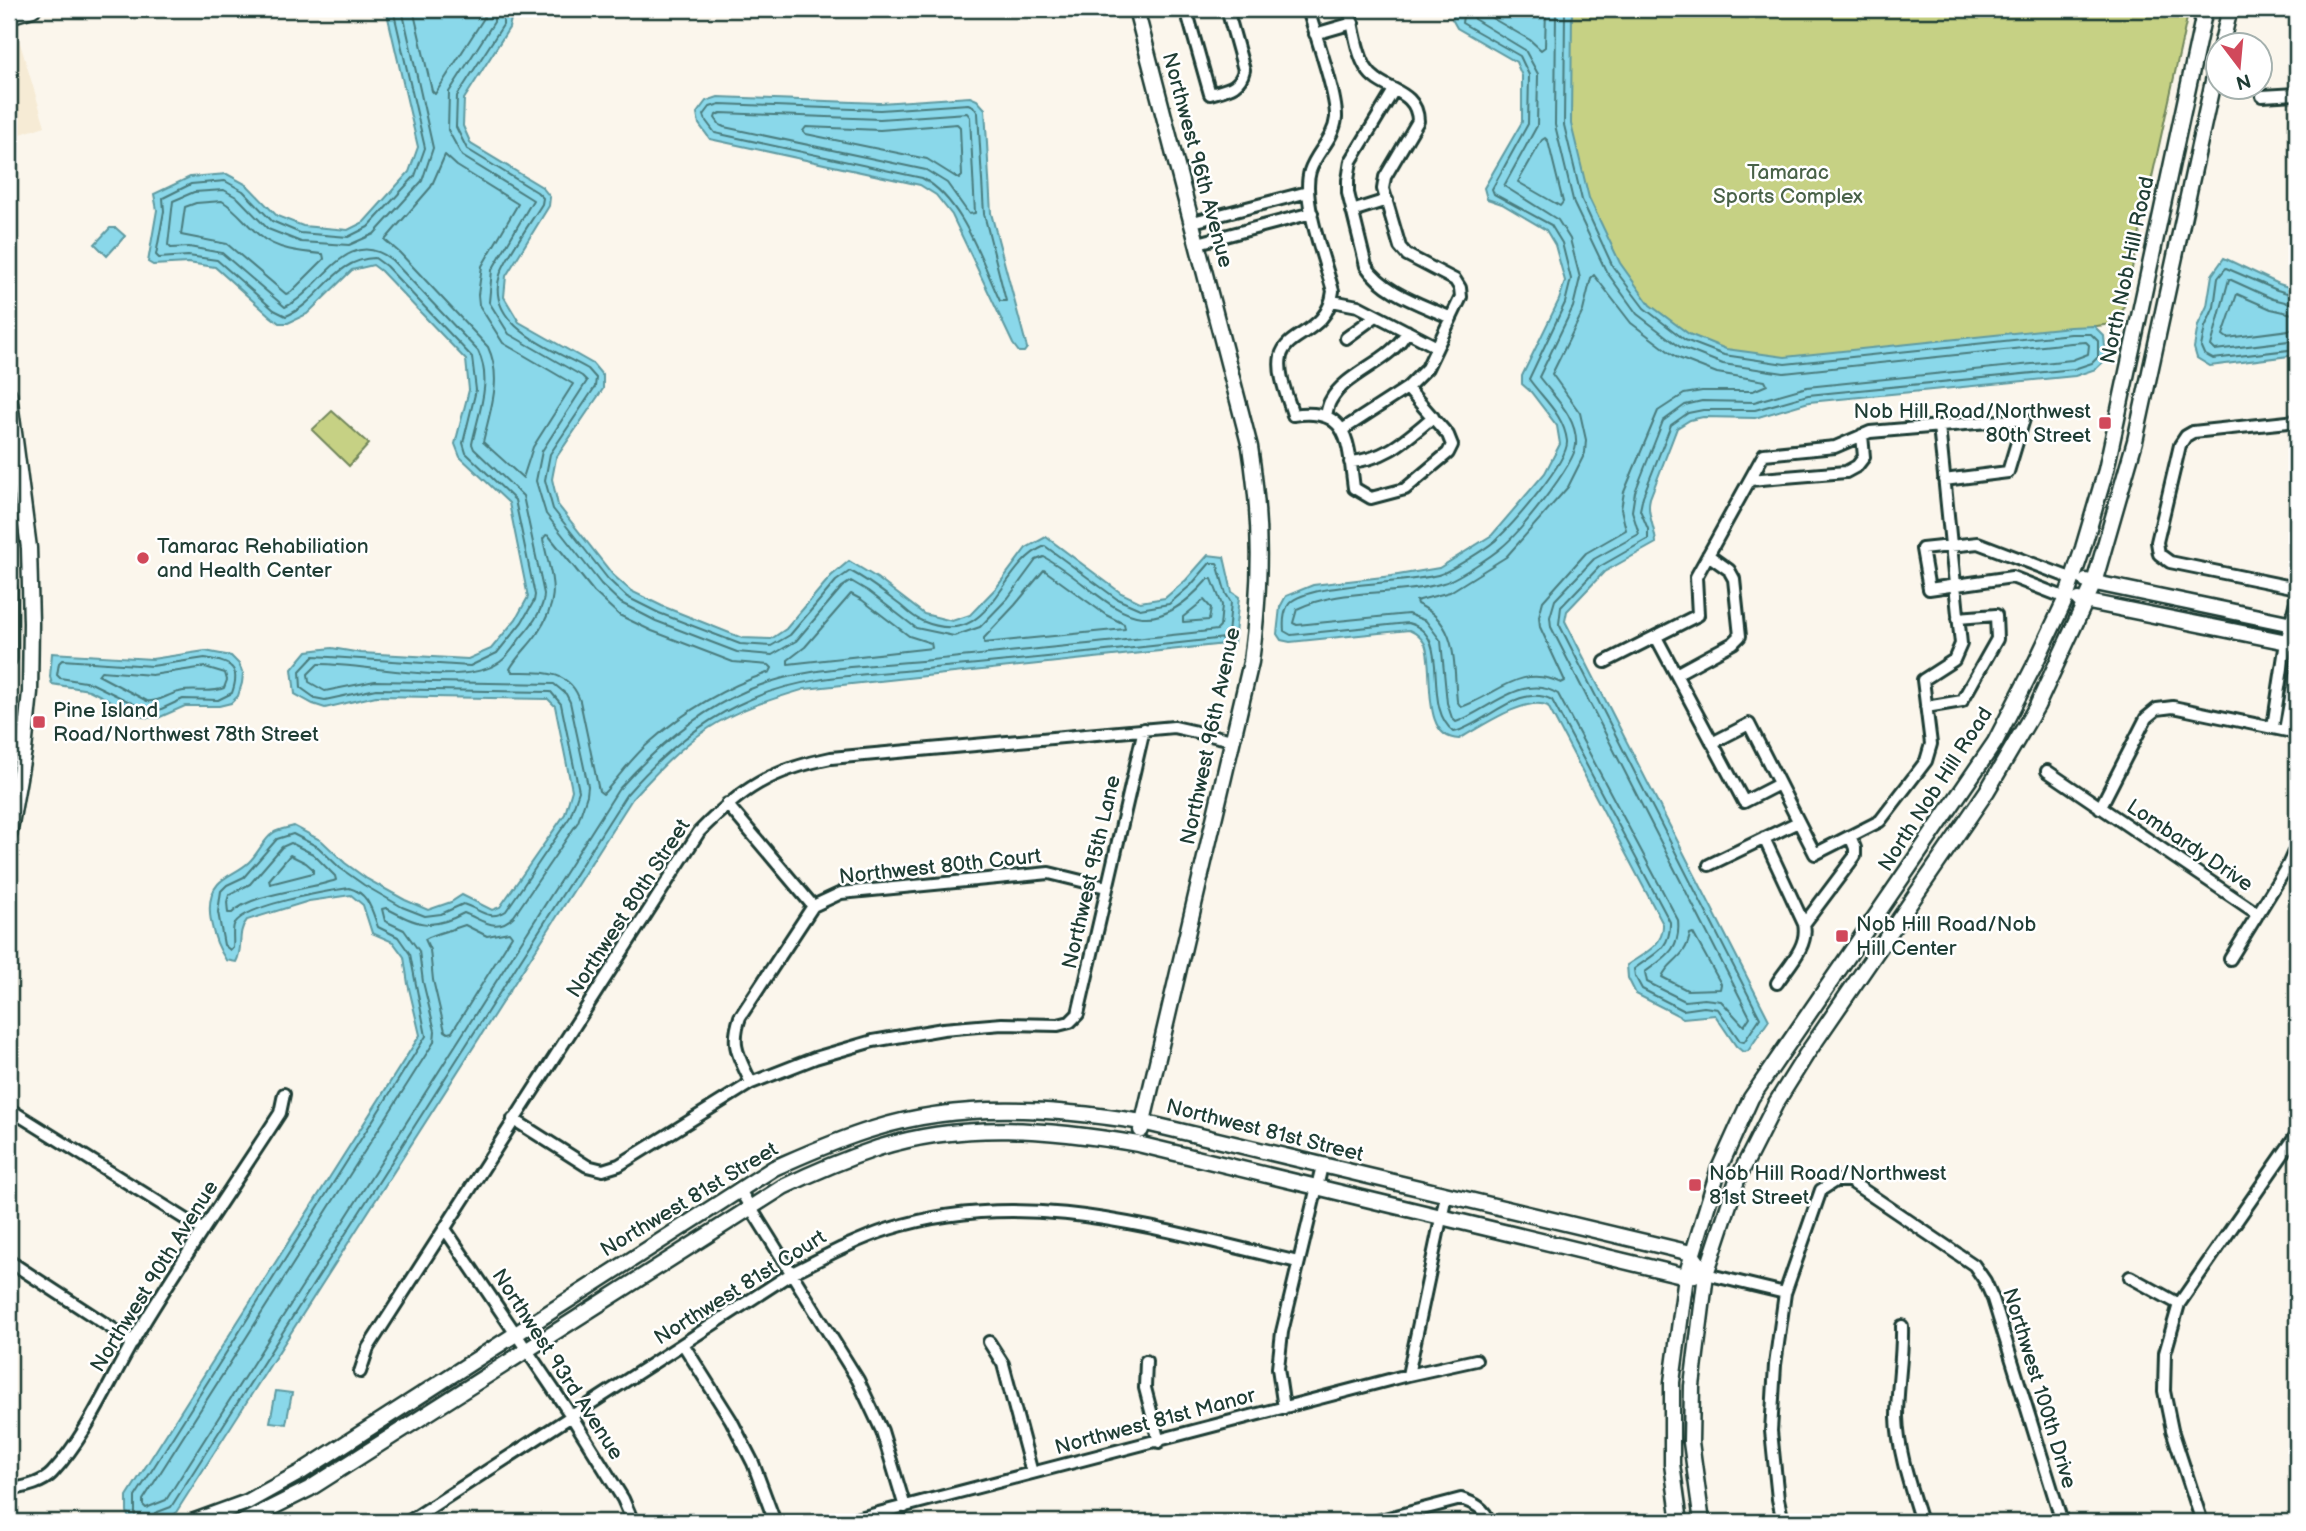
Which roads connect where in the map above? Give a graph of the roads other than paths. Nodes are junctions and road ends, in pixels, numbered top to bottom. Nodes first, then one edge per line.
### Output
1 (33, 9) edge
2 (1136, 9) edge
3 (1186, 9) edge
4 (1227, 9) edge
5 (1308, 9) edge
6 (1349, 9) edge
7 (2206, 9) edge
8 (2230, 9) edge
9 (9, 16) edge
10 (1353, 23) junction
11 (2224, 32) edge
12 (1315, 34) junction
13 (1394, 90) junction
14 (2297, 94) edge
15 (2274, 95) edge
16 (2208, 102) edge
17 (1308, 192) junction
18 (1387, 201) junction
19 (1266, 203) junction
20 (1352, 211) junction
21 (1312, 212) junction
22 (1193, 222) junction
23 (1270, 224) junction
24 (1198, 243) junction
25 (1332, 301) junction
26 (1376, 316) junction
27 (1451, 318) junction
28 (1407, 331) junction
29 (1346, 338) dead end
30 (1437, 347) junction
31 (1407, 388) junction
32 (9, 394) edge
33 (1326, 416) junction
34 (1433, 417) junction
35 (2297, 421) edge
36 (1939, 426) junction
37 (1342, 430) junction
38 (1862, 435) junction
39 (1350, 462) junction
40 (1750, 480) junction
41 (1944, 480) junction
42 (1951, 545) junction
43 (1708, 555) junction
44 (2073, 579) junction
45 (2094, 583) junction
46 (1955, 585) junction
47 (2297, 588) edge
48 (9, 589) edge
49 (2297, 597) edge
50 (2066, 598) junction
51 (2086, 602) junction
52 (1958, 618) junction
53 (2294, 624) edge
54 (1656, 637) junction
55 (2291, 643) edge
56 (9, 659) edge
57 (1605, 662) dead end
58 (2297, 665) edge
59 (1676, 674) junction
60 (2278, 692) junction
61 (2291, 695) junction
62 (1926, 707) junction
63 (2273, 727) junction
64 (1144, 729) junction
65 (2285, 730) junction
66 (2297, 733) edge
67 (1233, 740) junction
68 (1712, 743) junction
69 (2047, 771) dead end
70 (1779, 784) junction
71 (727, 804) junction
72 (2100, 808) junction
73 (1798, 822) junction
74 (9, 835) edge
75 (1850, 836) junction
76 (1764, 838) junction
77 (2297, 845) edge
78 (1709, 865) dead end
79 (1106, 887) junction
80 (813, 906) junction
81 (2258, 914) junction
82 (1804, 925) junction
83 (2230, 959) dead end
84 (1777, 983) dead end
85 (751, 1083) junction
86 (284, 1094) dead end
87 (10, 1111) edge
88 (513, 1119) junction
89 (1142, 1122) junction
90 (2297, 1134) edge
91 (1138, 1144) junction
92 (1322, 1166) junction
93 (1317, 1187) junction
94 (739, 1189) junction
95 (1446, 1195) junction
96 (750, 1207) junction
97 (1441, 1217) junction
98 (445, 1229) junction
99 (203, 1230) junction
100 (1691, 1254) junction
101 (9, 1261) edge
102 (1298, 1262) junction
103 (792, 1273) junction
104 (1706, 1274) junction
105 (1686, 1276) junction
106 (2130, 1277) dead end
107 (1784, 1293) junction
108 (2179, 1304) junction
109 (1902, 1326) dead end
110 (515, 1333) junction
111 (133, 1342) junction
112 (989, 1342) dead end
113 (683, 1344) junction
114 (527, 1349) junction
115 (1476, 1360) dead end
116 (1146, 1361) dead end
117 (360, 1372) dead end
118 (1408, 1375) junction
119 (1284, 1408) junction
120 (572, 1417) junction
121 (1158, 1442) junction
122 (1032, 1473) junction
123 (9, 1490) edge
124 (905, 1507) junction
125 (192, 1522) edge
126 (243, 1522) edge
127 (408, 1522) edge
128 (633, 1522) edge
129 (775, 1522) edge
130 (844, 1522) edge
131 (1373, 1522) edge
132 (1489, 1522) edge
133 (1680, 1522) edge
134 (1702, 1522) edge
135 (1783, 1522) edge
136 (1921, 1522) edge
137 (2062, 1522) edge
138 (2202, 1522) edge

1 - 9 street
2 - 22 street, Northwest 96th Avenue
3 - 4 street
5 - 12 street
6 - 10 street
7 - 44 street, North Nob Hill Road
8 - 11 street
10 - 12 street
10 - 13 street
12 - 17 street
13 - 18 street
13 - 20 street
14 - 15 street
16 - 45 street, North Nob Hill Road
17 - 19 street
17 - 21 street
18 - 20 street
18 - 27 street
19 - 22 street
19 - 23 street
20 - 27 street
21 - 23 street
21 - 25 street
22 - 24 street, Northwest 96th Avenue
23 - 24 street
24 - 67 street, Northwest 96th Avenue
25 - 26 street
25 - 33 street
26 - 28 street
26 - 29 street
27 - 30 street
28 - 30 street
28 - 33 street
30 - 31 street
31 - 34 street
31 - 37 street
32 - 74 street
33 - 37 street
34 - 39 street
34 - 39 street
35 - 47 street
36 - 38 street
36 - 41 street
36 - 41 street
37 - 39 street
38 - 40 street
38 - 40 street
40 - 43 street
41 - 42 street
42 - 44 street
42 - 46 street
42 - 46 street
43 - 54 street
43 - 59 street
44 - 45 street
44 - 50 street, North Nob Hill Road
45 - 51 street, North Nob Hill Road
45 - 53 street
46 - 50 street
46 - 52 street
48 - 56 street
49 - 53 street
50 - 51 street
50 - 100 street, North Nob Hill Road
51 - 55 street
51 - 104 street, North Nob Hill Road
52 - 62 street
52 - 62 street
53 - 55 street
54 - 57 street
54 - 59 street
55 - 60 street
58 - 61 street
59 - 68 street
60 - 61 street
60 - 63 street
61 - 65 street
62 - 75 street
63 - 65 street, Lombardy Drive
63 - 72 street, Lombardy Drive
64 - 67 street, Northwest 80th Street
64 - 71 street, Northwest 80th Street
64 - 79 street, Northwest 95th Lane
65 - 66 street, Lombardy Drive
67 - 89 street, Northwest 96th Avenue
68 - 70 street
68 - 70 street
69 - 72 street, Lombardy Drive
70 - 73 street
71 - 80 street
71 - 88 street, Northwest 80th Street
72 - 81 street, Lombardy Drive
73 - 75 street
73 - 76 street
75 - 82 street
76 - 78 street
76 - 82 street
77 - 81 street, Lombardy Drive
79 - 80 street, Northwest 80th Court
79 - 85 street, Northwest 95th Lane
80 - 85 street
81 - 83 street, Lombardy Drive
82 - 84 street
85 - 88 street
86 - 99 street, Northwest 90th Avenue
87 - 99 street
88 - 98 street, Northwest 80th Street
89 - 91 street, Northwest 96th Avenue
89 - 92 street, Northwest 81st Street
89 - 94 street, Northwest 81st Street
90 - 108 street
91 - 93 street, Northwest 81st Street
91 - 96 street, Northwest 81st Street
92 - 93 street
92 - 95 street, Northwest 81st Street
93 - 97 street, Northwest 81st Street
93 - 102 street
94 - 96 street
94 - 110 street, Northwest 81st Street
95 - 97 street
95 - 100 street, Northwest 81st Street
96 - 103 street
96 - 114 street, Northwest 81st Street
97 - 105 street, Northwest 81st Street
97 - 118 street
98 - 110 street, Northwest 93rd Avenue
98 - 117 street, Northwest 80th Street
99 - 111 street, Northwest 90th Avenue
100 - 104 street
100 - 105 street, North Nob Hill Road
101 - 111 street
102 - 103 street, Northwest 81st Court
102 - 119 street
103 - 113 street, Northwest 81st Court
103 - 124 street
104 - 105 street, Northwest 81st Street
104 - 107 street, Northwest 81st Street
104 - 134 street, North Nob Hill Road
105 - 133 street, North Nob Hill Road
106 - 108 street
107 - 135 street
107 - 137 street, Northwest 100th Drive
108 - 138 street
109 - 136 street
110 - 114 street, Northwest 93rd Avenue
110 - 125 street, Northwest 81st Street
111 - 123 street, Northwest 90th Avenue
112 - 122 street
113 - 120 street, Northwest 81st Court
113 - 129 street
114 - 120 street, Northwest 93rd Avenue
114 - 126 street, Northwest 81st Street
115 - 118 street, Northwest 81st Manor
116 - 121 street
118 - 119 street, Northwest 81st Manor
119 - 121 street, Northwest 81st Manor
120 - 127 street, Northwest 81st Court
120 - 128 street, Northwest 93rd Avenue
121 - 122 street, Northwest 81st Manor
122 - 124 street, Northwest 81st Manor
124 - 130 street, Northwest 81st Manor
131 - 132 street

